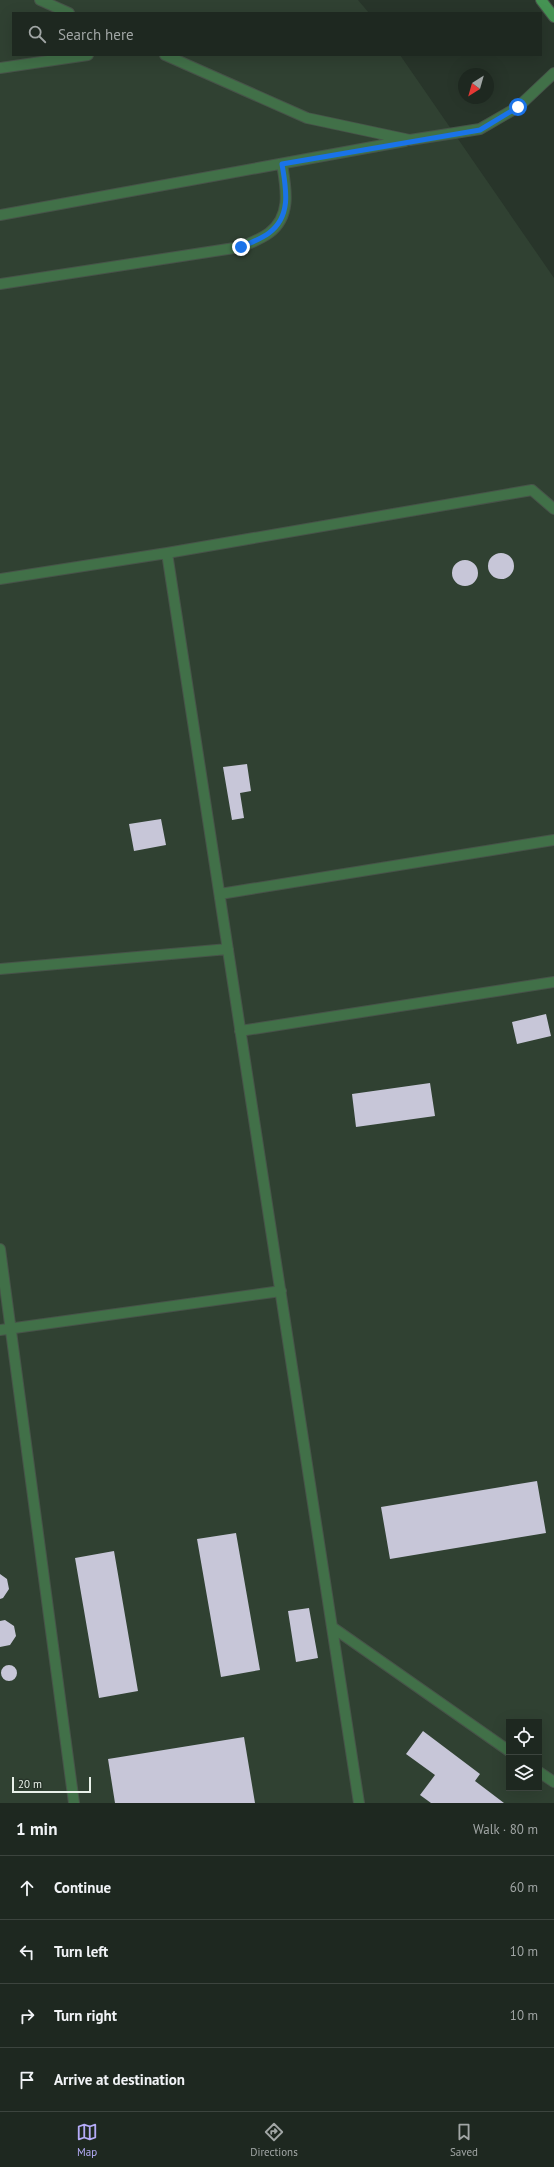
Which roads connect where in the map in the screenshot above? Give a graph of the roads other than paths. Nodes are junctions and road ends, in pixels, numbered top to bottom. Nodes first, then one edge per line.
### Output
1 (40, 0) edge
2 (541, 0) edge
3 (68, 12) edge
4 (554, 16) edge
5 (81, 56) edge
6 (167, 56) edge
7 (0, 68) edge
8 (554, 73) edge
9 (410, 140) junction
10 (282, 164) junction
11 (0, 215) edge
12 (0, 284) edge
13 (554, 509) edge
14 (167, 553) junction
15 (0, 579) edge
16 (554, 840) edge
17 (220, 894) junction
18 (228, 949) junction
19 (0, 969) edge
20 (554, 982) edge
21 (240, 1031) junction
22 (0, 1249) edge
23 (280, 1291) junction
24 (11, 1329) junction
25 (0, 1330) edge
26 (332, 1627) junction
27 (506, 1749) edge
28 (542, 1774) edge
29 (554, 1782) edge
30 (74, 1803) edge
31 (359, 1803) edge

1 - 3 lane
2 - 4 main road
5 - 7 lane
6 - 9 lane
8 - 9 lane
9 - 10 lane
10 - 11 lane
10 - 12 lane
13 - 14 lane
14 - 15 lane
14 - 17 lane
16 - 17 lane
17 - 18 lane
18 - 19 lane
18 - 21 lane
20 - 21 lane
21 - 23 lane
22 - 24 lane
23 - 24 lane
23 - 26 lane
24 - 25 lane
24 - 30 lane
26 - 27 lane
26 - 31 lane
28 - 29 lane

